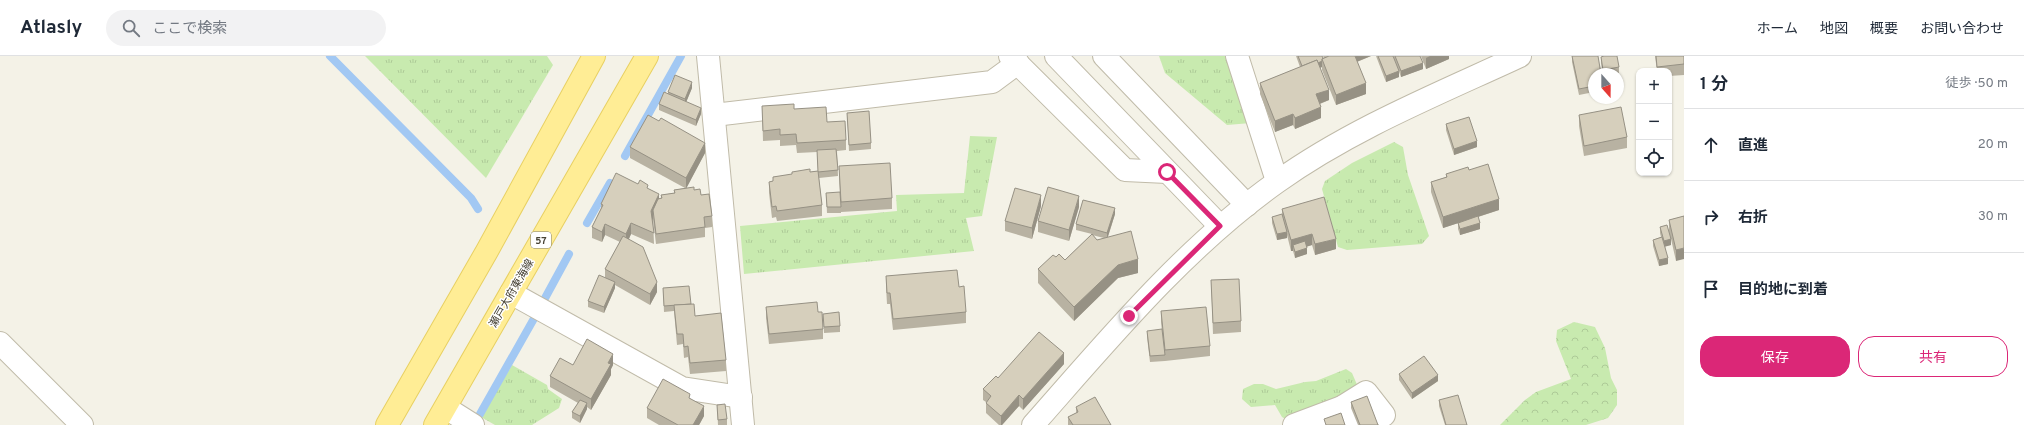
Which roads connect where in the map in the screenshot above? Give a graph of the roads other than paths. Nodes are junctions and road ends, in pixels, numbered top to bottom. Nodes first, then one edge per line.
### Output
1 (594, 56) edge
2 (647, 56) edge
3 (708, 56) edge
4 (1056, 56) edge
5 (1104, 56) edge
6 (1237, 56) edge
7 (1520, 56) edge
8 (1014, 60) edge
9 (714, 115) junction
10 (1167, 172) junction
11 (1277, 182) junction
12 (1247, 205) junction
13 (1220, 226) junction
14 (511, 293) junction
15 (0, 343) edge
16 (741, 397) junction
17 (1384, 415) dead end
18 (1346, 416) edge
19 (440, 417) edge
20 (82, 425) edge
21 (387, 425) edge
22 (473, 425) edge
23 (743, 425) edge
24 (1033, 425) edge
25 (1294, 425) edge

1 - 21 main road
2 - 14 main road, 瀬戸大府東海線 / 57
3 - 9 street
4 - 10 street
5 - 12 street
6 - 11 street
7 - 11 street
8 - 9 street
8 - 10 street
9 - 16 street
10 - 13 street
11 - 12 street
12 - 13 street
13 - 24 street
14 - 16 street
14 - 19 main road, 瀬戸大府東海線 / 57
15 - 20 street
16 - 23 street
17 - 18 street
18 - 25 street
19 - 22 street

